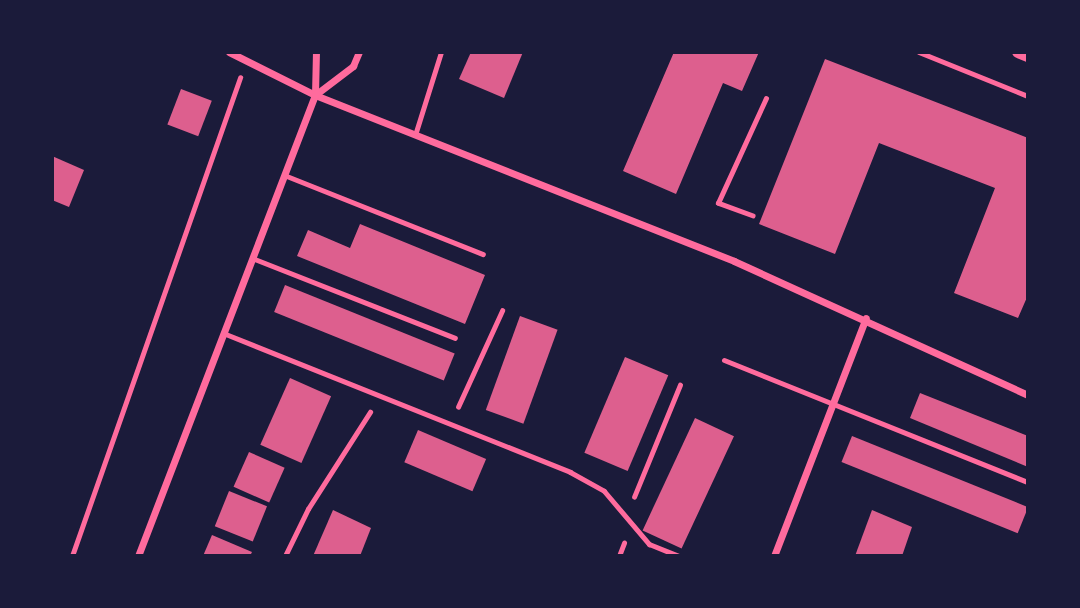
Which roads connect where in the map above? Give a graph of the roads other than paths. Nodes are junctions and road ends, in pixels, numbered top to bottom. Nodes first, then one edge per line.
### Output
1 (229, 52) edge
2 (316, 52) edge
3 (359, 52) edge
4 (441, 52) edge
5 (1018, 52) edge
6 (1027, 56) edge
7 (315, 94) junction
8 (415, 135) junction
9 (284, 175) junction
10 (483, 254) dead end
11 (252, 258) junction
12 (866, 318) junction
13 (223, 333) junction
14 (455, 338) dead end
15 (724, 360) dead end
16 (1027, 395) edge
17 (834, 402) junction
18 (1027, 482) edge
19 (138, 555) edge
20 (678, 555) edge
21 (774, 555) edge

1 - 7 street
2 - 7 street
3 - 7 street
4 - 8 lane
5 - 6 street
7 - 8 street
7 - 9 street
8 - 12 street
9 - 10 lane
9 - 11 street
11 - 13 street
11 - 14 lane
12 - 16 street
12 - 17 street
13 - 19 street
13 - 20 lane
15 - 17 lane
17 - 18 lane
17 - 21 street

